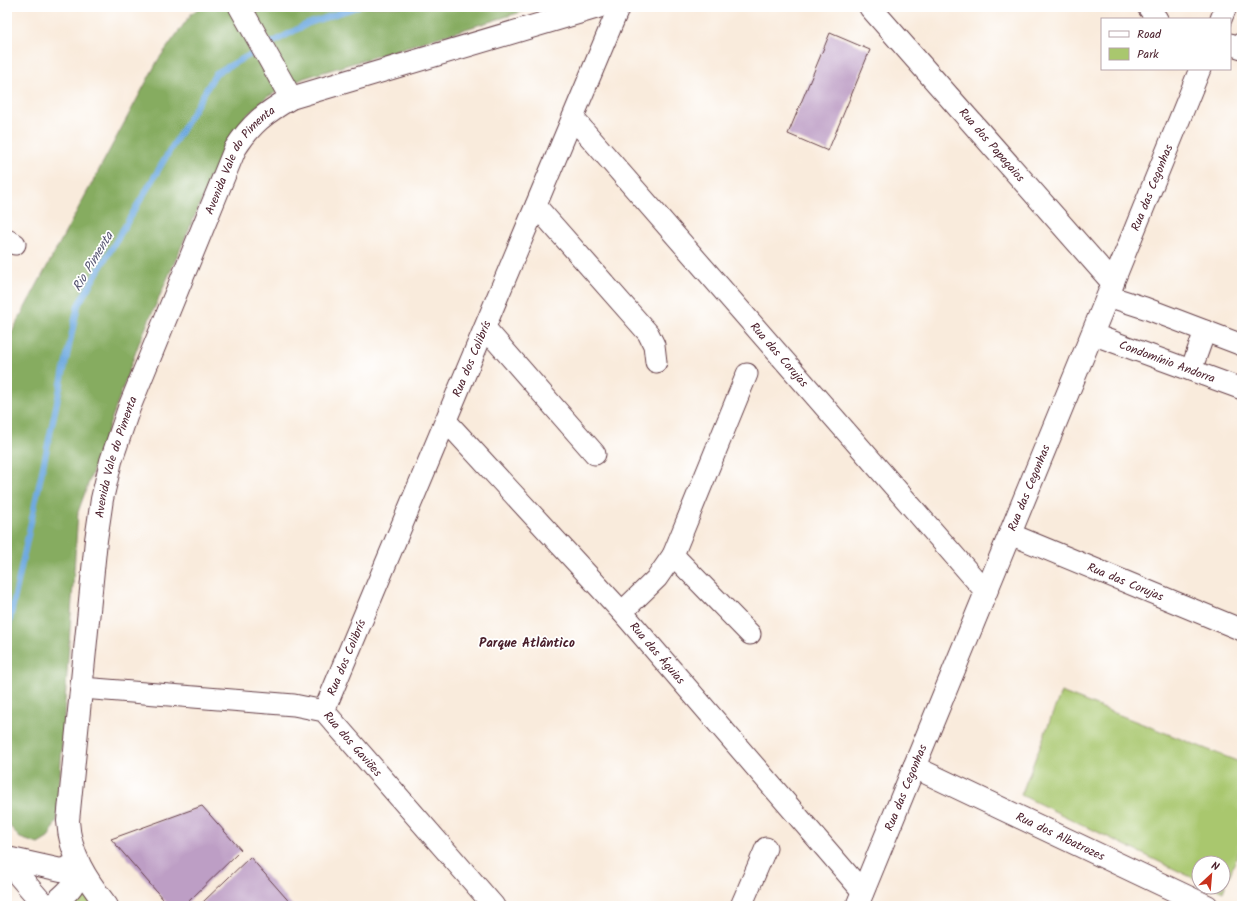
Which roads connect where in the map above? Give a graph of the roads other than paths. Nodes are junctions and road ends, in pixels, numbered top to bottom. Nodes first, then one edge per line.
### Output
1 (240, 7) edge
2 (598, 7) edge
3 (620, 7) edge
4 (870, 7) edge
5 (1148, 7) edge
6 (1226, 7) edge
7 (1156, 18) edge
8 (1221, 18) edge
9 (1231, 44) edge
10 (1242, 48) edge
11 (1199, 70) edge
12 (291, 98) junction
13 (573, 118) junction
14 (536, 206) junction
15 (1110, 289) junction
16 (485, 328) junction
17 (1205, 331) junction
18 (1092, 334) junction
19 (1242, 346) edge
20 (656, 362) dead end
21 (1191, 370) junction
22 (747, 374) dead end
23 (1242, 389) edge
24 (446, 421) junction
25 (595, 454) dead end
26 (1010, 534) junction
27 (673, 554) junction
28 (986, 592) junction
29 (622, 612) junction
30 (1242, 630) edge
31 (750, 634) dead end
32 (82, 688) junction
33 (324, 711) junction
34 (914, 767) junction
35 (766, 848) dead end
36 (7, 858) edge
37 (77, 860) junction
38 (7, 862) edge
39 (860, 902) edge
40 (45, 906) edge
41 (51, 906) edge
42 (106, 906) edge
43 (494, 906) edge
44 (741, 906) edge
45 (1207, 906) edge

1 - 12 street, Avenida Vale do Pimenta
2 - 12 street, Avenida Vale do Pimenta
3 - 13 street, Rua dos Colibrís
4 - 15 street, Rua dos Papagaios
5 - 7 street
6 - 8 street
9 - 10 street
11 - 15 street, Rua das Cegonhas
12 - 32 street, Avenida Vale do Pimenta
13 - 14 street, Rua dos Colibrís
13 - 28 street, Rua das Corujas
14 - 16 street, Rua dos Colibrís
14 - 20 street
15 - 17 street
15 - 18 street, Rua das Cegonhas
16 - 24 street, Rua dos Colibrís
16 - 25 street
17 - 19 street
17 - 21 street
18 - 21 street, Condomínio Andorra
18 - 26 street, Rua das Cegonhas
21 - 23 street, Condomínio Andorra
22 - 27 street
24 - 29 street, Rua das Águias
24 - 33 street, Rua dos Colibrís
26 - 28 street, Rua das Cegonhas
26 - 30 street, Rua das Corujas
27 - 29 street
27 - 31 street
28 - 34 street, Rua das Cegonhas
29 - 39 street, Rua das Águias
32 - 33 street, Rua dos Gaviões
32 - 37 street, Avenida Vale do Pimenta
33 - 43 street, Rua dos Gaviões
34 - 39 street, Rua das Cegonhas
34 - 45 street, Rua dos Albatrozes
35 - 44 street
36 - 37 street
37 - 41 street, Avenida Vale do Pimenta
37 - 42 street, Avenida Vale do Pimenta
38 - 40 street

